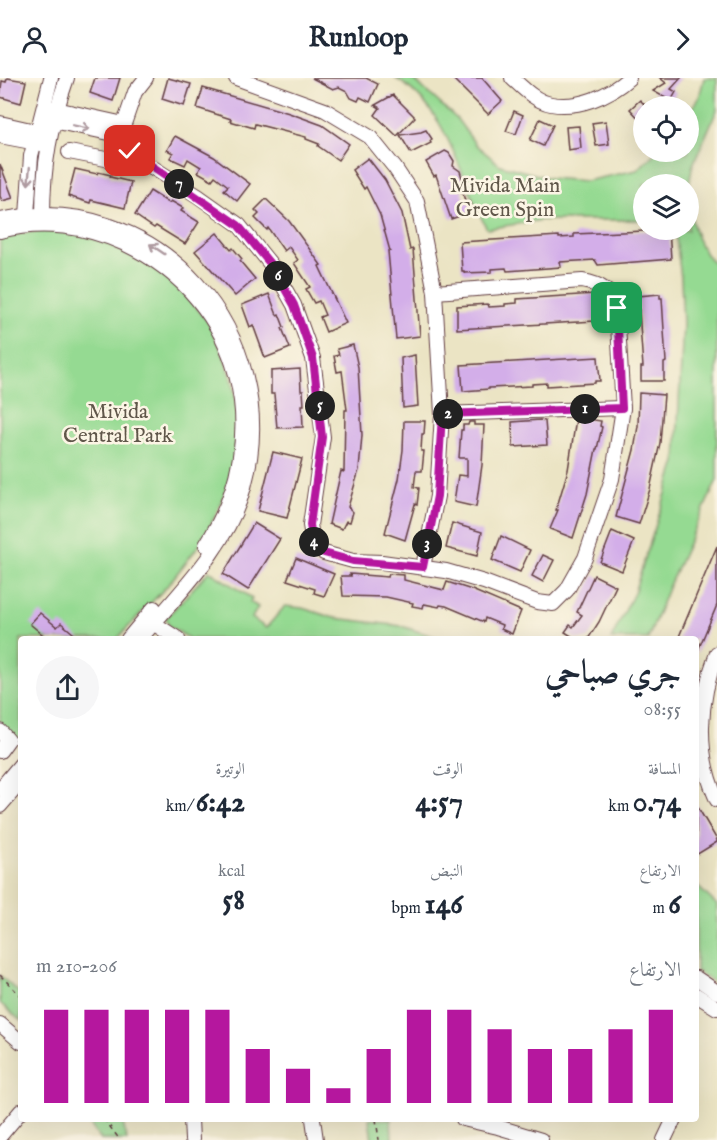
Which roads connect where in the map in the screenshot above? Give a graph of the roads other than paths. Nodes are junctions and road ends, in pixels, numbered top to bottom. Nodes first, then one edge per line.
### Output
1 (51, 78) edge
2 (67, 78) edge
3 (146, 78) edge
4 (236, 78) edge
5 (512, 78) edge
6 (629, 78) edge
7 (0, 123) edge
8 (44, 126) junction
9 (123, 130) junction
10 (0, 136) edge
11 (130, 151) junction
12 (69, 152) dead end
13 (43, 215) junction
14 (27, 216) junction
15 (0, 220) edge
16 (0, 231) edge
17 (435, 292) junction
18 (622, 408) junction
19 (442, 414) junction
20 (423, 567) junction
21 (147, 629) edge
22 (134, 636) edge
23 (169, 636) edge
24 (717, 653) edge
25 (0, 731) edge
26 (0, 751) edge
27 (18, 768) edge
28 (18, 785) edge
29 (0, 789) edge
30 (717, 800) edge
31 (0, 806) edge
32 (699, 980) edge
33 (717, 992) edge
34 (699, 997) edge
35 (717, 1008) edge
36 (0, 1024) edge
37 (18, 1039) edge
38 (18, 1115) edge
39 (190, 1122) edge
40 (313, 1122) edge
41 (476, 1122) edge
42 (673, 1122) edge
43 (0, 1136) edge
44 (192, 1140) edge
45 (316, 1140) edge
46 (541, 1140) edge
47 (664, 1140) edge

1 - 8 street
2 - 8 street
3 - 9 street
4 - 17 street
5 - 6 street
7 - 8 street
8 - 9 street
8 - 10 street
8 - 13 street
8 -> 14 street
9 - 11 street
11 - 12 street
11 - 20 street
13 - 14 street
21 -> 13 street
14 - 15 street
16 - 21 street
17 - 18 street
17 - 19 street
18 - 19 street
18 - 20 street
19 - 20 street
21 - 22 street
21 - 23 street
24 - 30 street
25 - 26 street
27 - 29 street
28 - 31 street
32 - 33 street
34 - 35 street
36 - 37 street
38 - 43 street
39 - 44 street
40 - 45 street
41 - 46 street
42 - 47 street

